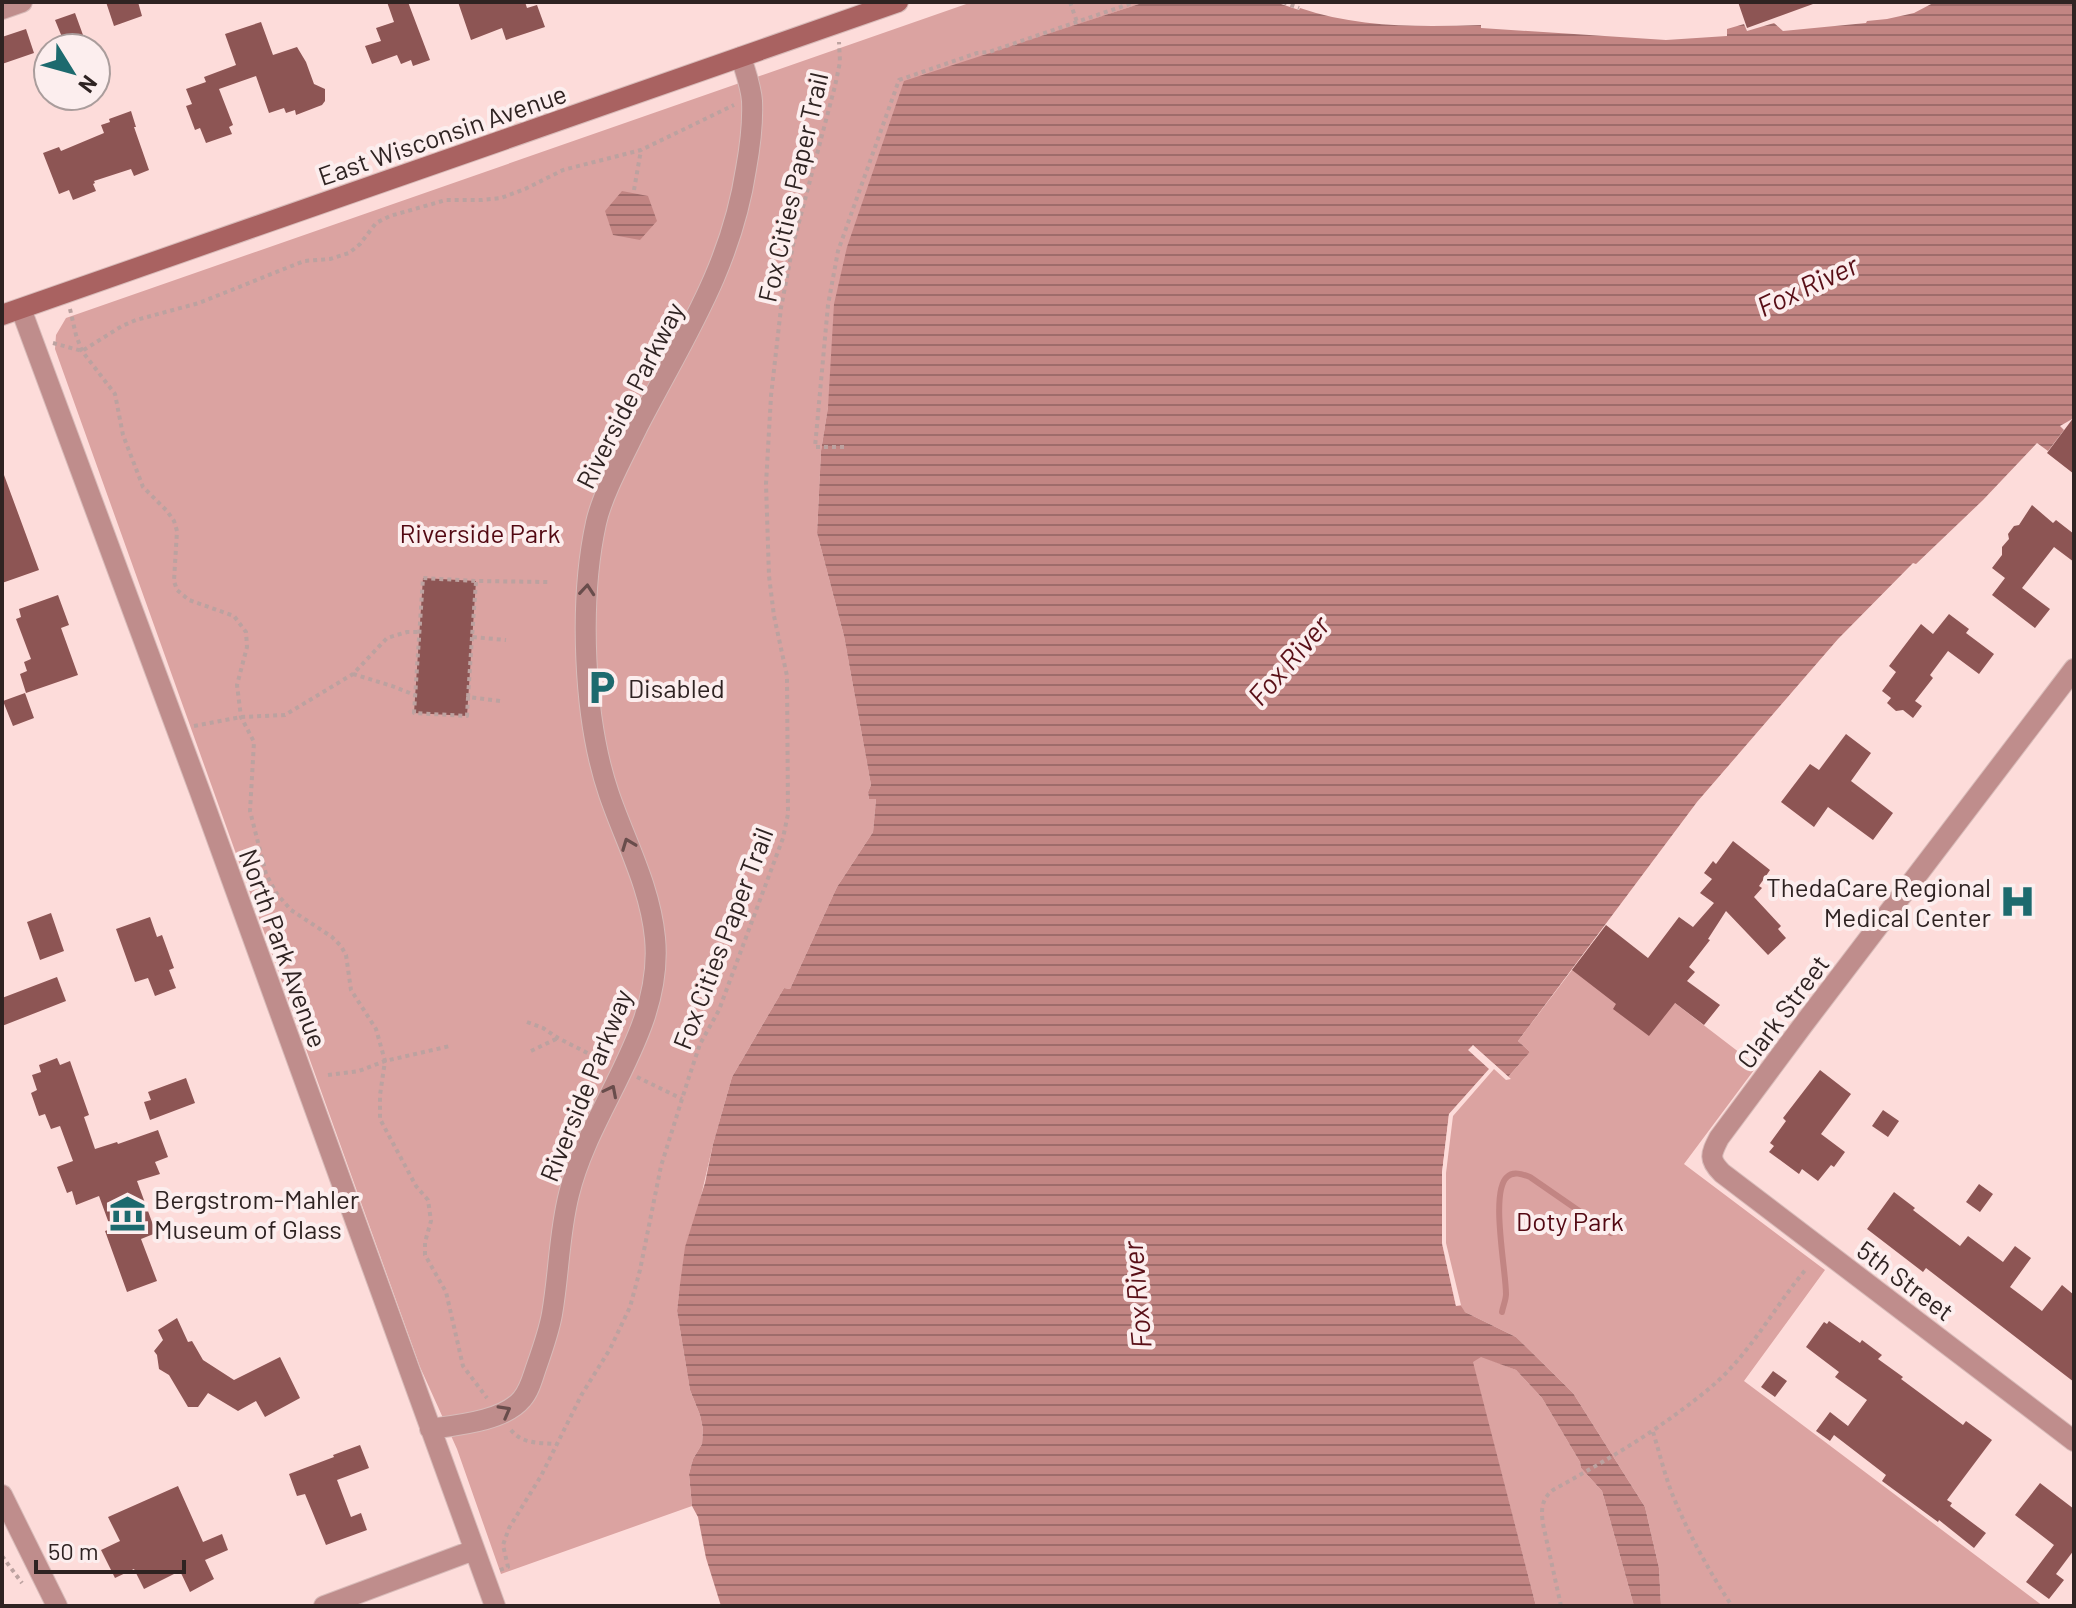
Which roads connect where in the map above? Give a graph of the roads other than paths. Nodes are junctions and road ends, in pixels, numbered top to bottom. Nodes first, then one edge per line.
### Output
1 (22, 2) edge
2 (898, 2) edge
3 (2, 9) edge
4 (741, 57) junction
5 (12, 312) edge
6 (2074, 669) edge
7 (1711, 1158) joint
8 (430, 1429) junction
9 (2074, 1441) edge
10 (2, 1495) edge
11 (474, 1550) junction
12 (57, 1606) edge
13 (324, 1606) edge
14 (495, 1606) edge

1 - 3 street
2 - 4 main road, East Wisconsin Avenue
4 - 5 main road, East Wisconsin Avenue
8 -> 4 street, Riverside Parkway
5 - 8 street, North Park Avenue
6 - 7 street, Clark Street
7 - 9 street, 5th Street
8 - 11 street, North Park Avenue
10 - 12 street
11 - 13 street
11 - 14 street, North Park Avenue

